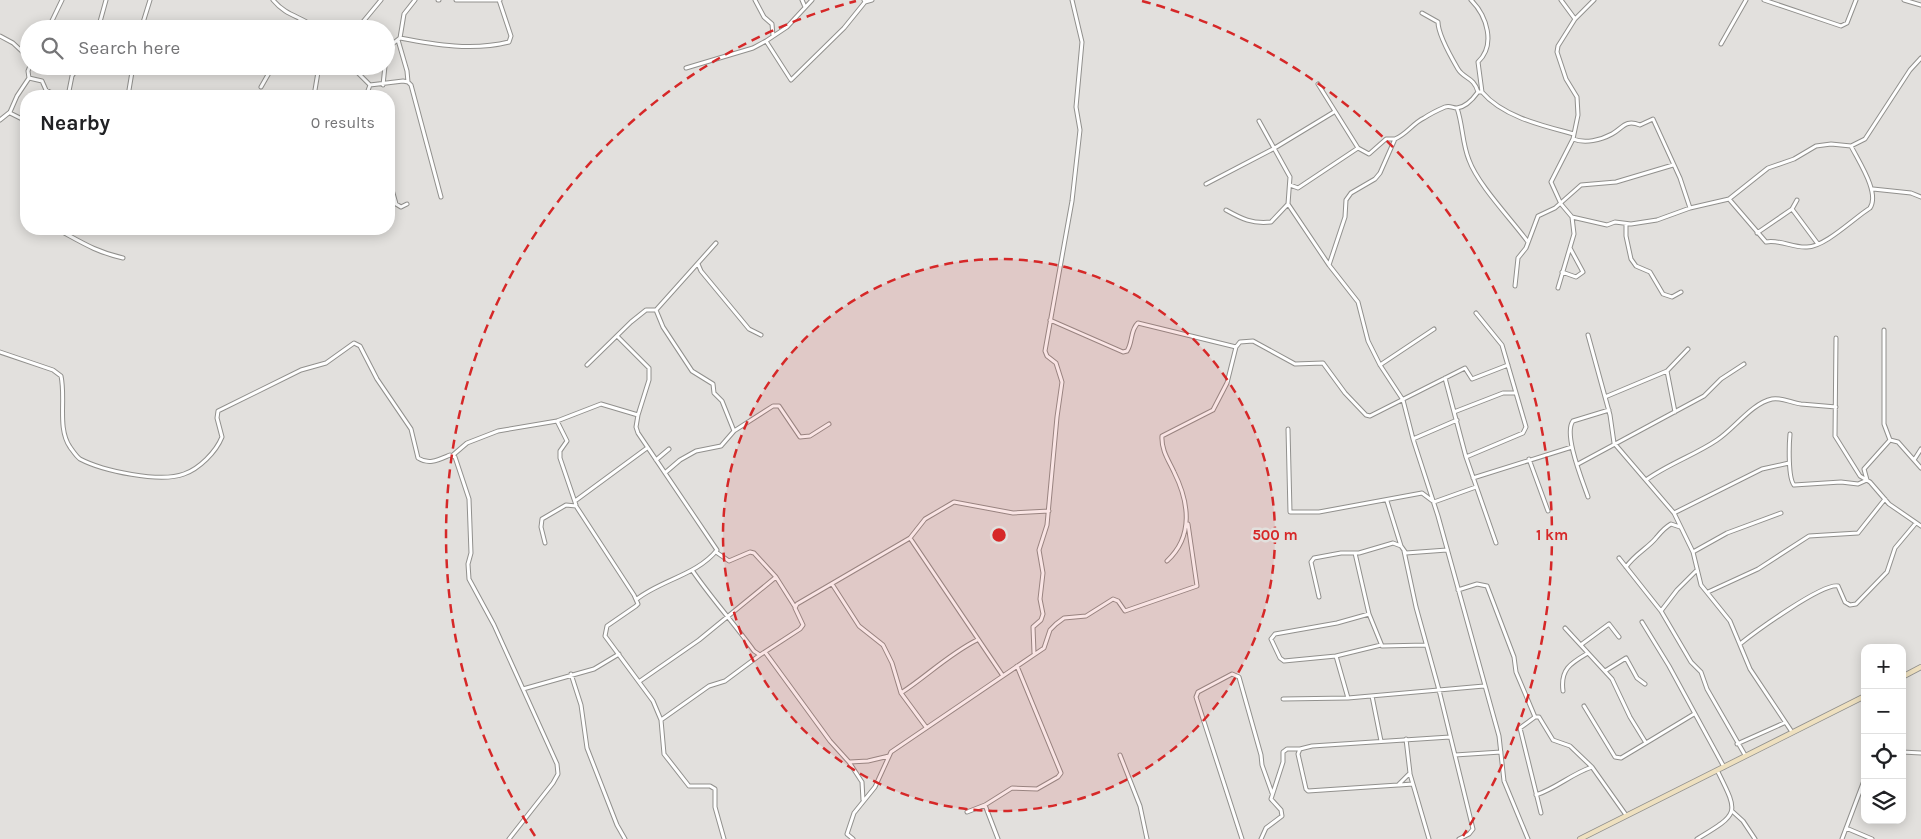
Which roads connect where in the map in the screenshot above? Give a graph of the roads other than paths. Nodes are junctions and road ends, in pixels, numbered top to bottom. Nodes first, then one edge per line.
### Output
1 (62, 0) edge
2 (106, 0) edge
3 (150, 0) edge
4 (274, 0) edge
5 (381, 0) edge
6 (415, 0) edge
7 (456, 0) edge
8 (471, 0) edge
9 (500, 0) edge
10 (755, 0) edge
11 (802, 0) edge
12 (812, 0) edge
13 (872, 0) edge
14 (1072, 0) edge
15 (1471, 0) edge
16 (1561, 0) edge
17 (1594, 0) edge
18 (1746, 0) edge
19 (1764, 0) edge
20 (1856, 0) edge
21 (1904, 0) edge
22 (865, 1) edge
23 (1921, 5) edge
24 (805, 7) junction
25 (1422, 13) dead end
26 (300, 19) joint
27 (1574, 19) junction
28 (52, 20) edge
29 (100, 20) edge
30 (144, 20) edge
31 (306, 20) edge
32 (364, 20) edge
33 (0, 36) edge
34 (773, 37) junction
35 (399, 39) junction
36 (766, 41) junction
37 (395, 42) edge
38 (1721, 44) dead end
39 (20, 50) edge
40 (1921, 58) edge
41 (686, 68) dead end
42 (29, 75) edge
43 (73, 75) edge
44 (132, 75) edge
45 (268, 75) edge
46 (317, 75) edge
47 (360, 75) edge
48 (384, 75) edge
49 (29, 78) junction
50 (408, 82) junction
51 (1318, 84) dead end
52 (383, 85) junction
53 (370, 86) junction
54 (261, 87) dead end
55 (21, 90) edge
56 (46, 90) edge
57 (69, 90) edge
58 (129, 90) edge
59 (315, 90) edge
60 (368, 90) edge
61 (20, 92) edge
62 (1480, 92) junction
63 (1457, 108) junction
64 (1334, 112) junction
65 (9, 113) junction
66 (20, 118) edge
67 (0, 120) edge
68 (1259, 121) dead end
69 (1574, 134) junction
70 (1395, 139) junction
71 (1573, 139) junction
72 (1851, 146) junction
73 (1358, 148) junction
74 (1273, 149) junction
75 (1673, 165) junction
76 (1206, 184) dead end
77 (1290, 185) junction
78 (1873, 189) junction
79 (441, 197) dead end
80 (1729, 198) junction
81 (1921, 198) edge
82 (395, 200) edge
83 (1797, 200) dead end
84 (407, 204) dead end
85 (1288, 204) junction
86 (1561, 204) junction
87 (1690, 208) junction
88 (1792, 209) junction
89 (1226, 210) dead end
90 (1572, 217) junction
91 (1626, 224) junction
92 (1757, 233) junction
93 (67, 235) edge
94 (1528, 242) junction
95 (716, 243) dead end
96 (1818, 244) junction
97 (1570, 248) junction
98 (123, 258) dead end
99 (698, 264) junction
100 (1329, 264) junction
101 (1562, 272) junction
102 (1515, 286) dead end
103 (1558, 288) dead end
104 (1681, 292) dead end
105 (656, 310) junction
106 (1476, 313) dead end
107 (1050, 320) junction
108 (1434, 329) dead end
109 (1884, 330) dead end
110 (761, 335) dead end
111 (1588, 335) dead end
112 (618, 336) junction
113 (1836, 338) dead end
114 (1236, 346) junction
115 (1688, 349) dead end
116 (0, 352) edge
117 (1744, 364) dead end
118 (587, 365) dead end
119 (1380, 365) junction
120 (1508, 365) junction
121 (1667, 371) junction
122 (1445, 378) junction
123 (1515, 393) junction
124 (1605, 397) junction
125 (1403, 400) junction
126 (1836, 407) junction
127 (1609, 410) junction
128 (1454, 412) junction
129 (1675, 412) junction
130 (638, 415) junction
131 (1457, 420) junction
132 (557, 421) junction
133 (829, 424) dead end
134 (1288, 429) dead end
135 (734, 431) junction
136 (1790, 434) dead end
137 (1412, 439) junction
138 (1890, 440) junction
139 (1614, 443) junction
140 (1572, 447) junction
141 (647, 448) junction
142 (670, 449) dead end
143 (1921, 449) edge
144 (453, 455) junction
145 (1466, 457) junction
146 (1529, 459) junction
147 (656, 460) junction
148 (1914, 460) junction
149 (1789, 463) junction
150 (1578, 464) junction
151 (1921, 468) edge
152 (666, 472) junction
153 (1473, 478) junction
154 (1646, 480) junction
155 (1867, 480) junction
156 (1476, 487) junction
157 (1588, 498) dead end
158 (1885, 499) junction
159 (1387, 501) junction
160 (1434, 502) junction
161 (576, 504) junction
162 (1049, 511) junction
163 (1548, 511) dead end
164 (1674, 513) junction
165 (1781, 513) dead end
166 (1916, 523) junction
167 (1188, 524) junction
168 (1921, 526) edge
169 (1680, 527) junction
170 (910, 538) junction
171 (545, 543) dead end
172 (1496, 543) dead end
173 (1401, 546) junction
174 (1447, 550) junction
175 (1404, 551) junction
176 (716, 552) junction
177 (1693, 552) junction
178 (1356, 553) junction
179 (1618, 558) dead end
180 (1167, 561) dead end
181 (1626, 567) junction
182 (692, 570) junction
183 (1696, 571) junction
184 (776, 577) junction
185 (832, 584) junction
186 (1458, 590) junction
187 (1708, 592) junction
188 (1319, 597) dead end
189 (637, 599) junction
190 (795, 608) junction
191 (1661, 611) junction
192 (1369, 614) junction
193 (729, 616) junction
194 (1642, 622) dead end
195 (1566, 628) dead end
196 (1619, 636) dead end
197 (977, 640) junction
198 (1381, 644) junction
199 (1582, 644) junction
200 (1740, 644) junction
201 (1426, 645) junction
202 (765, 652) junction
203 (1034, 653) junction
204 (1588, 653) junction
205 (619, 654) junction
206 (760, 655) junction
207 (1336, 656) junction
208 (1016, 666) junction
209 (1921, 668) edge
210 (1605, 671) junction
211 (571, 674) junction
212 (1906, 675) edge
213 (1003, 676) junction
214 (640, 681) junction
215 (1645, 684) dead end
216 (1484, 686) junction
217 (523, 689) junction
218 (1439, 690) junction
219 (1564, 690) dead end
220 (901, 693) junction
221 (1372, 696) junction
222 (1348, 698) junction
223 (1861, 698) edge
224 (1284, 699) dead end
225 (1584, 706) dead end
226 (1694, 714) junction
227 (1535, 716) junction
228 (661, 720) junction
229 (1784, 723) junction
230 (926, 727) junction
231 (1792, 732) junction
232 (1450, 737) junction
233 (1406, 739) junction
234 (1381, 741) junction
235 (1646, 743) junction
236 (1737, 744) junction
237 (1300, 749) junction
238 (1501, 752) junction
239 (1906, 752) edge
240 (1921, 753) edge
241 (1120, 755) dead end
242 (1455, 755) junction
243 (1745, 755) junction
244 (889, 756) junction
245 (849, 762) junction
246 (1724, 766) junction
247 (1592, 768) junction
248 (1717, 770) junction
249 (1410, 773) junction
250 (1865, 779) edge
251 (1413, 784) junction
252 (1398, 785) junction
253 (1272, 793) junction
254 (1536, 795) junction
255 (863, 801) junction
256 (985, 805) junction
257 (1732, 811) junction
258 (967, 812) dead end
259 (1541, 813) dead end
260 (1626, 815) junction
261 (1846, 828) junction
262 (510, 838) edge
263 (625, 839) edge
264 (724, 839) edge
265 (853, 839) edge
266 (998, 839) edge
267 (1147, 839) edge
268 (1242, 839) edge
269 (1261, 839) edge
270 (1429, 839) edge
271 (1458, 839) edge
272 (1528, 839) edge
273 (1580, 839) edge
274 (1697, 839) edge
275 (1755, 839) edge
276 (1842, 839) edge
277 (1872, 839) edge

1 - 28 street
2 - 29 street
3 - 30 street
4 - 26 street
5 - 32 street
6 - 35 street
7 - 8 street
8 - 9 street
9 - 35 street
10 - 34 street
11 - 24 street
12 - 24 street
13 - 22 street
14 - 107 street
15 - 62 street
16 - 27 street
17 - 27 street
18 - 38 street
19 - 20 street
21 - 23 street
22 - 36 street
24 - 34 street
25 - 62 street
26 - 31 street
27 - 69 street
33 - 39 street
34 - 36 street
35 - 37 street
35 - 50 street
36 - 41 street
40 - 72 street
42 - 49 street
43 - 57 street
44 - 58 street
45 - 54 street
46 - 59 street
47 - 53 street
48 - 52 street
49 - 55 street
49 - 56 street
50 - 52 street
50 - 79 street
51 - 64 street
52 - 53 street
53 - 60 street
61 - 65 street
62 - 63 street
62 - 69 street
63 - 70 street
63 - 94 street
64 - 73 street
64 - 74 street
65 - 66 street
65 - 67 street
68 - 74 street
69 - 71 street
70 - 73 street
70 - 100 street
71 - 75 street
71 - 86 street
72 - 78 street
72 - 80 street
73 - 77 street
74 - 76 street
74 - 77 street
75 - 86 street
75 - 87 street
77 - 85 street
78 - 81 street
78 - 96 street
80 - 87 street
80 - 92 street
82 - 84 street
83 - 88 street
85 - 89 street
85 - 100 street
86 - 90 street
86 - 94 street
87 - 91 street
88 - 92 street
88 - 96 street
90 - 91 street
90 - 97 street
91 - 104 street
92 - 96 street
93 - 98 street
94 - 102 street
95 - 99 street
97 - 101 street
97 - 101 street
99 - 105 street
99 - 110 street
100 - 119 street
101 - 103 street
105 - 112 street
105 - 135 street
106 - 120 street
107 - 114 street
107 - 162 street
108 - 119 street
109 - 138 street
111 - 124 street
112 - 118 street
112 - 130 street
113 - 126 street
114 - 125 street
114 - 167 street
115 - 121 street
116 - 144 street
117 - 129 street
119 - 125 street
120 - 122 street
120 - 123 street
121 - 124 street
121 - 129 street
122 - 125 street
122 - 128 street
123 - 128 street
123 - 145 street
124 - 127 street
125 - 137 street
126 - 154 street
126 - 155 street
127 - 139 street
127 - 140 street
128 - 131 street
129 - 139 street
130 - 132 street
130 - 141 street
131 - 137 street
131 - 145 street
132 - 144 street
132 - 161 street
133 - 135 street
134 - 159 street
135 - 152 street
136 - 149 street
137 - 160 street
138 - 148 street
138 - 155 street
139 - 150 street
139 - 154 street
140 - 146 street
140 - 150 street
141 - 147 street
141 - 161 street
142 - 147 street
143 - 148 street
144 - 217 street
145 - 153 street
146 - 153 street
146 - 163 street
147 - 152 street
148 - 151 street
149 - 155 street
149 - 164 street
150 - 157 street
152 - 176 street
153 - 156 street
154 - 164 street
155 - 158 street
156 - 160 street
156 - 172 street
158 - 166 street
158 - 187 street
159 - 160 street
159 - 173 street
160 - 174 street
161 - 171 street
161 - 189 street
162 - 170 street
162 - 203 street
164 - 169 street
165 - 177 street
166 - 168 street
166 - 200 street
167 - 180 street
167 - 203 street
169 - 177 street
169 - 181 street
170 - 185 street
170 - 197 street
173 - 175 street
173 - 178 street
174 - 175 street
174 - 186 street
175 - 201 street
176 - 182 street
176 - 184 street
177 - 183 street
178 - 188 street
178 - 192 street
179 - 181 street
181 - 191 street
182 - 189 street
182 - 193 street
183 - 187 street
183 - 191 street
184 - 190 street
184 - 193 street
185 - 190 street
185 - 220 street
186 - 216 street
186 - 227 street
187 - 200 street
189 - 205 street
190 - 202 street
191 - 236 street
192 - 198 street
192 - 207 street
193 - 206 street
193 - 214 street
194 - 226 street
195 - 199 street
196 - 199 street
197 - 213 street
197 - 220 street
198 - 201 street
198 - 207 street
199 - 204 street
200 - 229 street
201 - 218 street
202 - 206 street
202 - 245 street
203 - 208 street
204 - 210 street
204 - 219 street
205 - 211 street
205 - 214 street
206 - 228 street
207 - 222 street
208 - 213 street
208 - 256 street
209 - 212 main road
210 - 215 street
210 - 235 street
211 - 217 street
211 - 263 street
213 - 230 street
214 - 228 street
216 - 218 street
216 - 238 street
217 - 262 street
218 - 221 street
218 - 232 street
220 - 230 street
221 - 222 street
221 - 234 street
222 - 224 street
223 - 231 main road
225 - 235 street
226 - 235 street
226 - 246 street
227 - 247 street
227 - 254 street
228 - 264 street
229 - 231 street
229 - 236 street
230 - 244 street
231 - 243 main road
232 - 233 street
232 - 242 street
233 - 234 street
233 - 249 street
234 - 237 street
236 - 243 street
237 - 252 street
237 - 253 street
238 - 242 street
238 - 272 street
239 - 240 street
241 - 267 street
242 - 271 street
243 - 246 main road
244 - 245 street
244 - 255 street
245 - 255 street
246 - 248 main road
247 - 254 street
247 - 260 street
248 - 257 street
248 - 260 main road
249 - 251 street
249 - 252 street
250 - 261 street
251 - 252 street
251 - 270 street
253 - 268 street
253 - 269 street
254 - 259 street
255 - 265 street
256 - 258 street
256 - 266 street
257 - 274 street
257 - 275 street
260 - 273 main road
261 - 276 street
261 - 277 street

